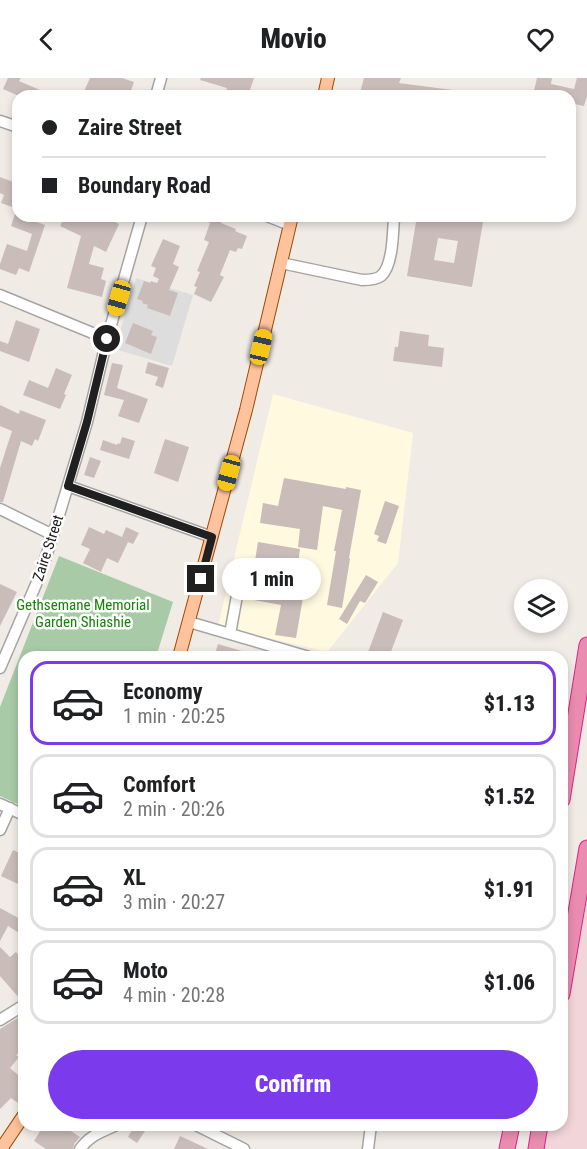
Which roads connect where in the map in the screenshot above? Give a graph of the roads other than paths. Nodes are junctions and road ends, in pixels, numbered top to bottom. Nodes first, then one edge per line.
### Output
1 (140, 222) edge
2 (291, 222) edge
3 (393, 222) edge
4 (281, 263) junction
5 (0, 295) edge
6 (107, 339) junction
7 (68, 486) junction
8 (0, 509) edge
9 (53, 535) junction
10 (212, 537) junction
11 (240, 579) dead end
12 (189, 622) junction
13 (230, 634) junction
14 (587, 645) edge
15 (181, 651) edge
16 (288, 651) edge
17 (2, 655) edge
18 (0, 668) edge
19 (568, 763) edge
20 (5, 806) edge
21 (0, 830) edge
22 (587, 848) edge
23 (568, 959) edge
24 (18, 1009) edge
25 (0, 1020) edge
26 (18, 1124) edge
27 (101, 1131) edge
28 (210, 1131) edge
29 (370, 1131) edge
30 (511, 1131) edge
31 (539, 1131) edge
32 (1, 1149) edge
33 (80, 1149) edge
34 (244, 1149) edge
35 (368, 1149) edge
36 (507, 1149) edge
37 (537, 1149) edge

1 - 6 street, Zaire Street
2 - 4 main road
3 - 4 street
4 - 10 main road
5 - 6 street
6 - 7 street, Zaire Street
7 - 9 street, Zaire Street
7 - 10 street
8 - 9 street
9 - 17 street, Zaire Street
10 - 12 main road
11 - 13 street
12 - 13 street
12 - 15 main road
13 - 16 street
14 - 19 highway
17 - 18 street, Zaire Street
20 - 21 street
22 - 23 highway
24 - 25 street
26 - 32 main road
27 - 33 street
28 - 34 street
29 - 35 street
30 - 36 highway
31 - 37 highway

